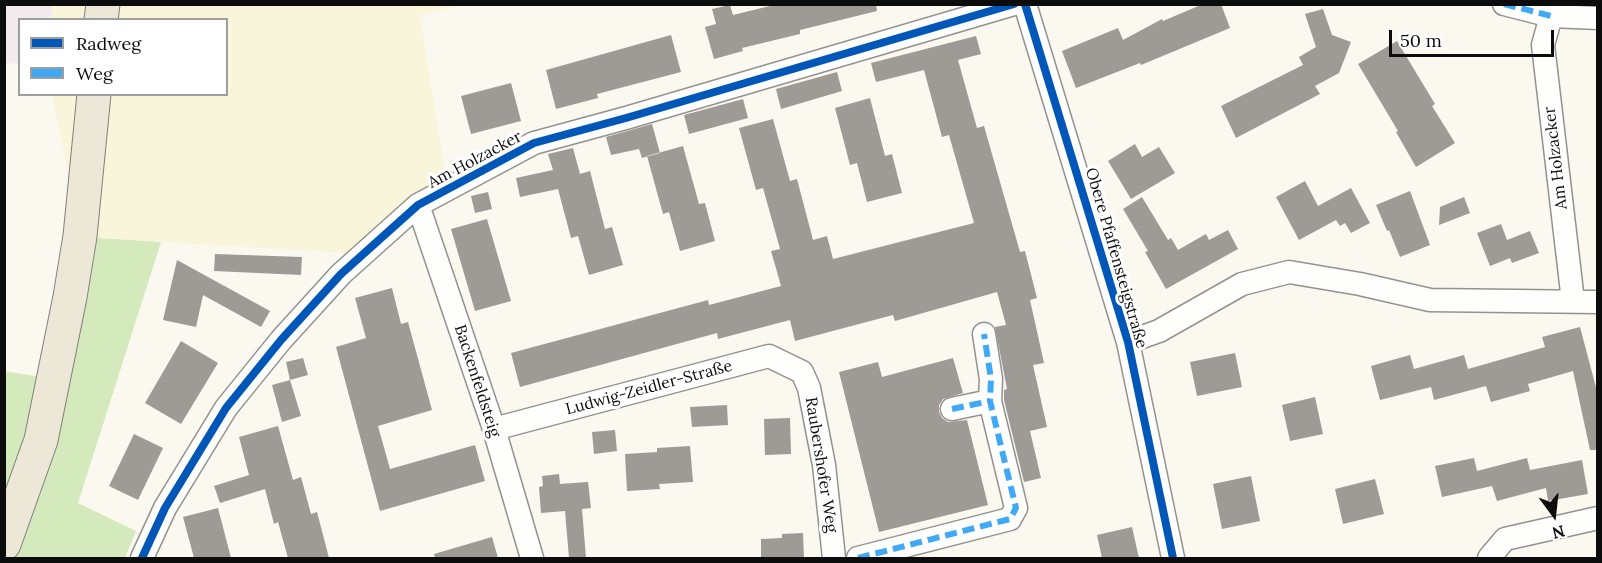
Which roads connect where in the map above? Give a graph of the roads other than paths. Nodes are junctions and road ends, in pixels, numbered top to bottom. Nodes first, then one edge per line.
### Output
1 (1014, 4) edge
2 (1025, 4) edge
3 (1504, 4) edge
4 (1551, 16) junction
5 (1598, 18) edge
6 (94, 96) edge
7 (418, 205) junction
8 (1573, 301) junction
9 (1598, 302) edge
10 (984, 334) dead end
11 (1128, 342) junction
12 (802, 372) joint
13 (990, 401) junction
14 (952, 409) dead end
15 (494, 429) junction
16 (1598, 518) edge
17 (4, 544) edge
18 (142, 558) edge
19 (532, 558) edge
20 (834, 558) edge
21 (858, 558) edge
22 (1173, 558) edge
23 (1489, 558) edge

1 - 7 street, Am Holzacker
2 - 11 street, Obere Pfaffensteigstraße
3 - 4 street
4 - 5 street
4 - 8 street, Am Holzacker
6 - 17 main road
7 - 15 street, Backenfeldsteig
7 - 18 street, Am Holzacker
8 - 9 street, Obere Pfaffensteigstraße
8 - 11 street, Obere Pfaffensteigstraße
10 - 13 street
11 - 22 street, Obere Pfaffensteigstraße
12 - 15 street, Ludwig-Zeidler-Straße
12 - 20 street, Raubershofer Weg
13 - 14 street
13 - 21 street
15 - 19 street, Backenfeldsteig
16 - 23 street

